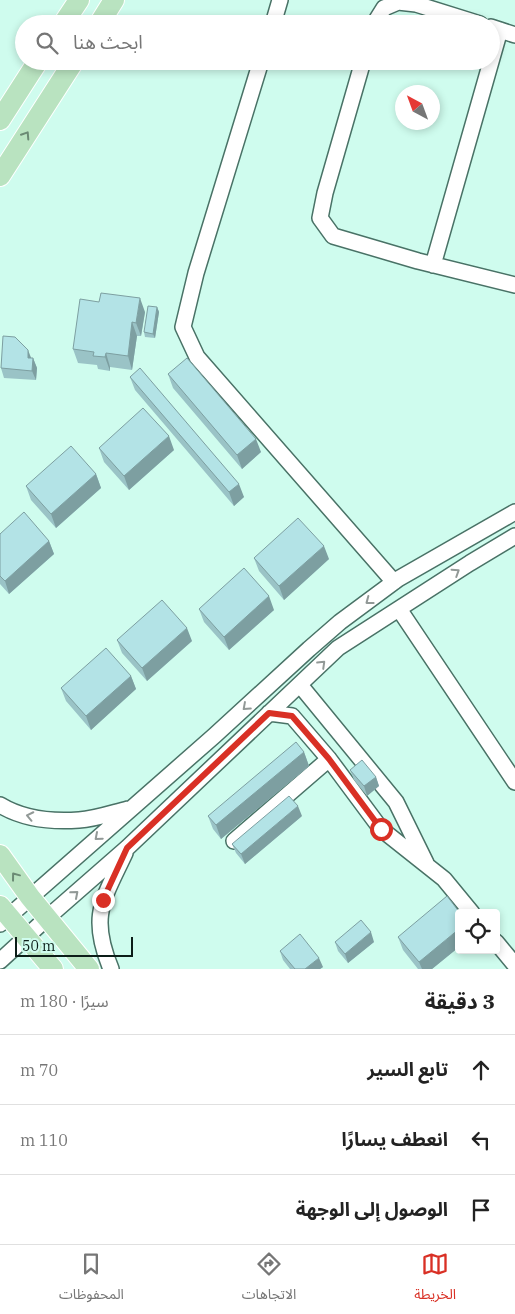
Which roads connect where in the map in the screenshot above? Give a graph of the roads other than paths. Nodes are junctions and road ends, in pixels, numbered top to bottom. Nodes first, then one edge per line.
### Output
1 (78, 0) edge
2 (114, 0) edge
3 (280, 0) edge
4 (69, 15) edge
5 (104, 15) edge
6 (276, 15) edge
7 (380, 15) edge
8 (451, 15) edge
9 (500, 30) edge
10 (515, 35) edge
11 (32, 70) edge
12 (68, 70) edge
13 (258, 70) edge
14 (360, 70) edge
15 (485, 70) edge
16 (0, 120) edge
17 (0, 176) edge
18 (433, 265) junction
19 (515, 284) edge
20 (515, 512) edge
21 (515, 536) edge
22 (394, 582) junction
23 (399, 609) junction
24 (300, 685) junction
25 (269, 713) junction
26 (329, 759) junction
27 (515, 782) edge
28 (0, 805) edge
29 (130, 809) junction
30 (234, 841) edge
31 (127, 848) junction
32 (0, 855) edge
33 (428, 866) junction
34 (30, 897) junction
35 (469, 909) edge
36 (3, 915) edge
37 (47, 918) junction
38 (27, 936) junction
39 (500, 947) edge
40 (0, 962) edge
41 (515, 965) edge
42 (53, 969) edge
43 (89, 969) edge
44 (111, 969) edge

1 - 4 main road
2 - 5 main road
3 - 6 street
7 - 8 street
9 - 10 street
11 - 16 main road
17 -> 12 main road
13 - 22 street
14 - 18 street
15 - 18 street
18 - 19 street
20 - 22 street
23 -> 21 street
22 -> 29 street
24 -> 23 street
23 - 27 street
24 - 25 street
24 - 33 street
25 - 26 street
25 - 31 street
26 - 30 street
26 - 33 street
29 -> 28 street
29 -> 34 street
37 -> 31 street
31 - 44 street
34 -> 32 main road
33 - 35 street
34 - 36 street
34 - 37 main road
36 - 38 main road
37 - 38 street
37 - 43 main road
38 - 40 street
38 - 42 main road
39 - 41 street

